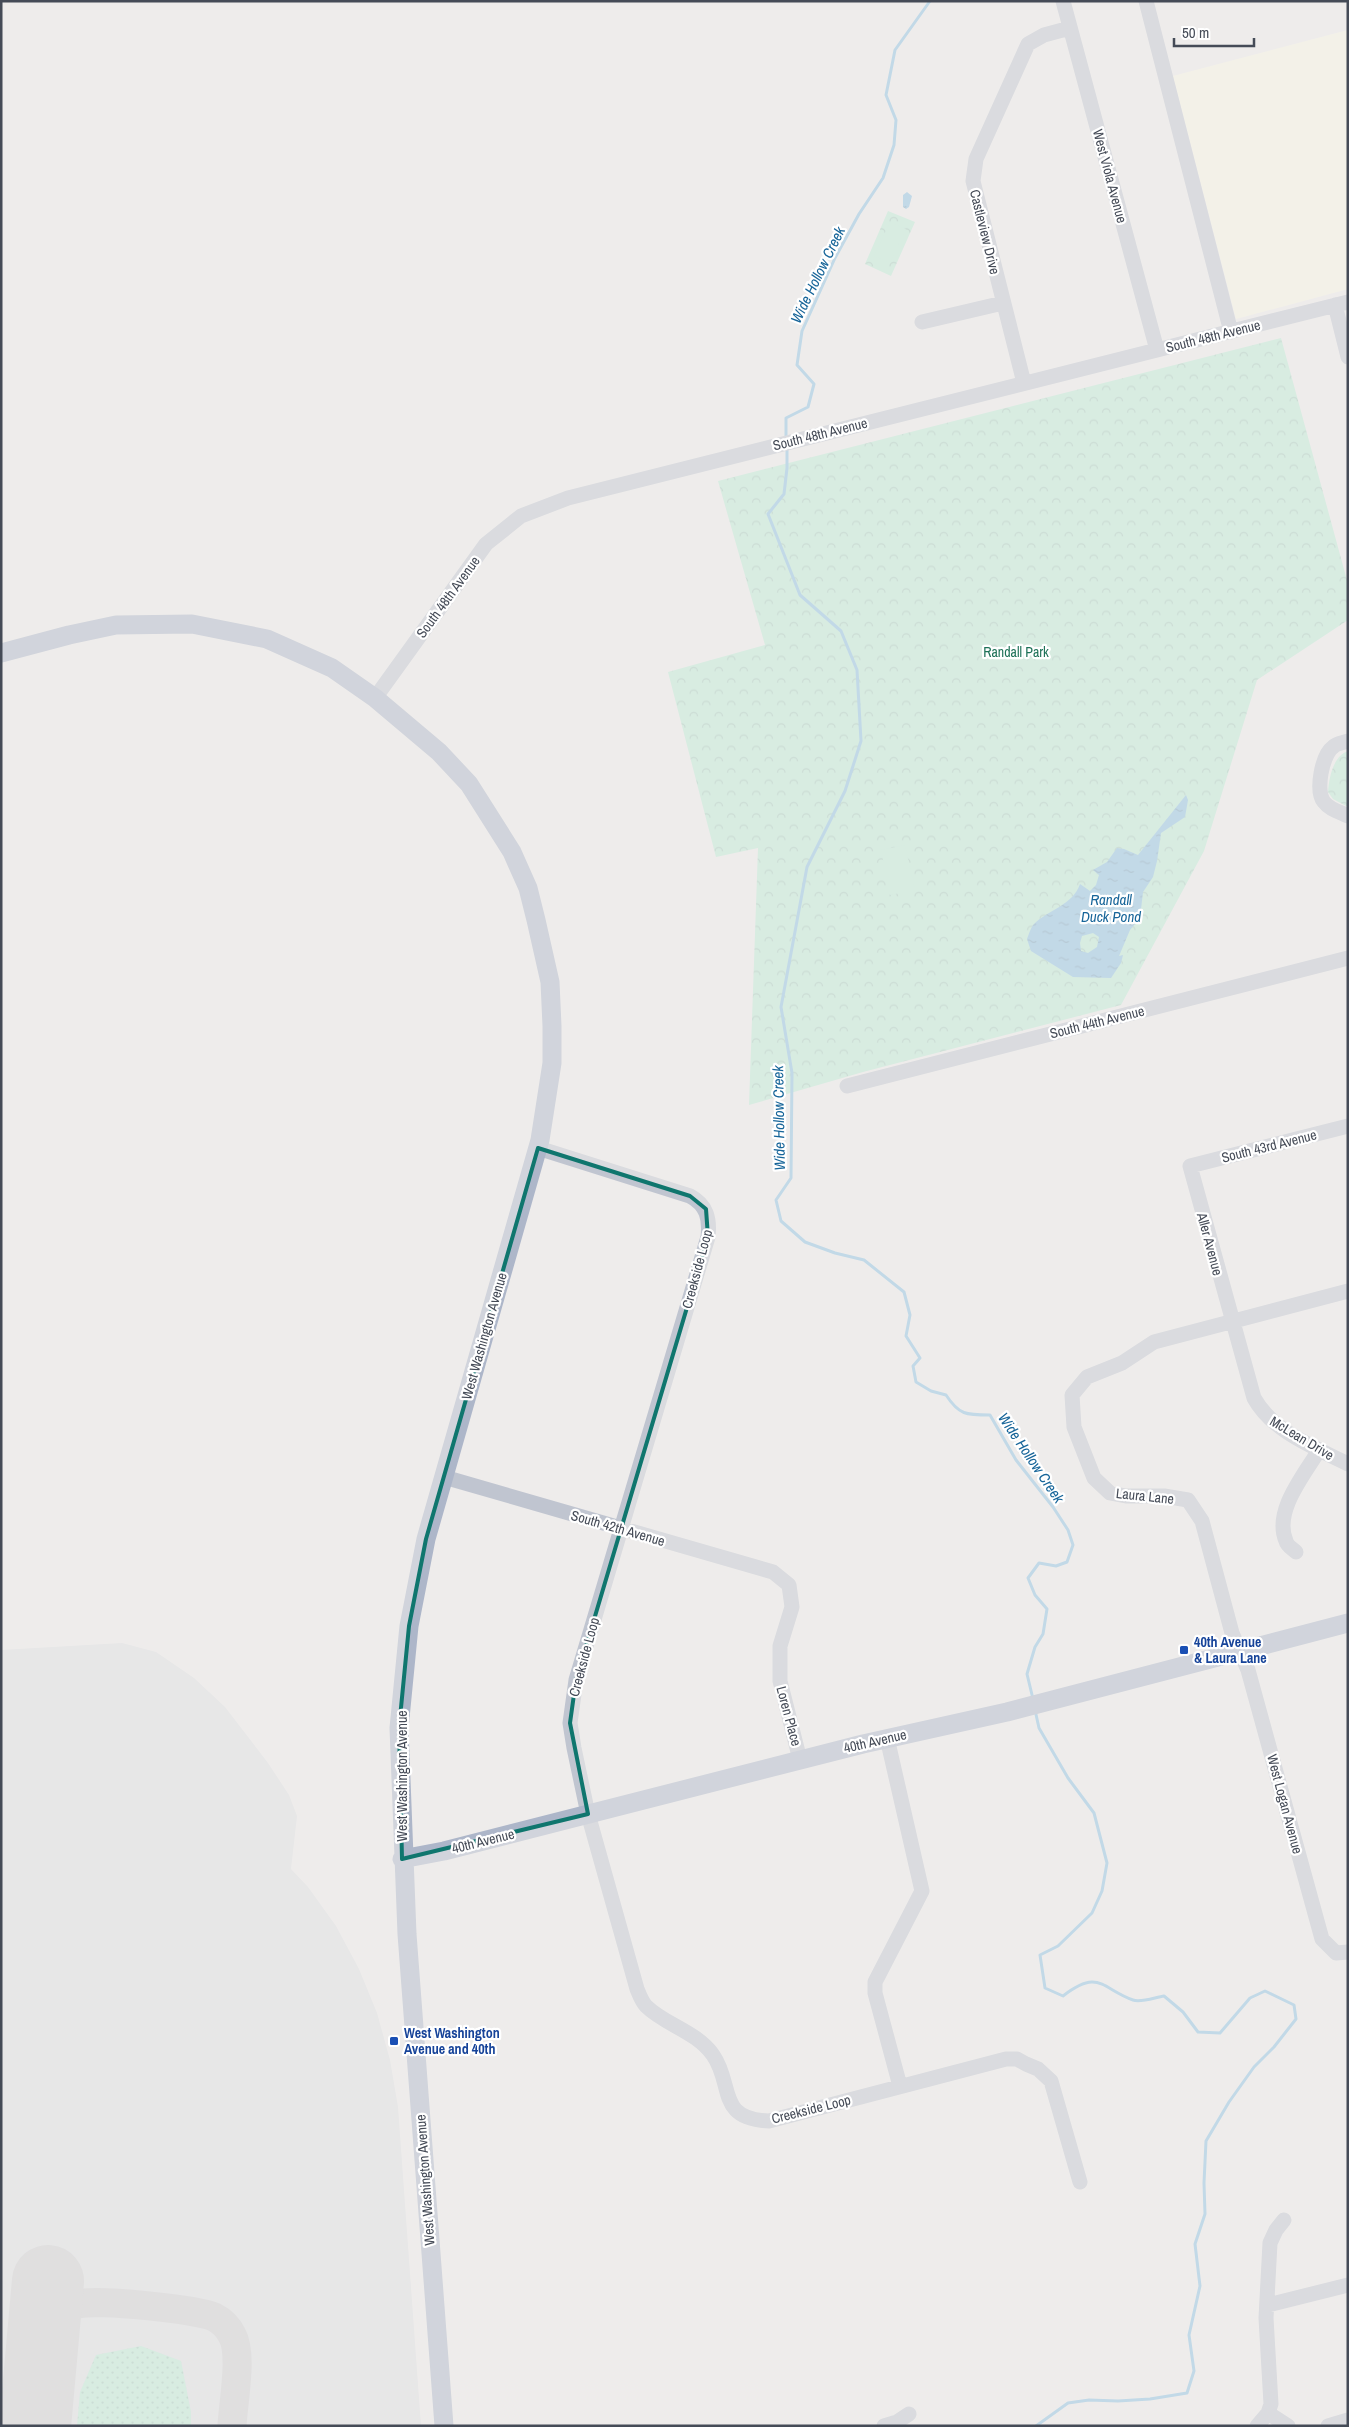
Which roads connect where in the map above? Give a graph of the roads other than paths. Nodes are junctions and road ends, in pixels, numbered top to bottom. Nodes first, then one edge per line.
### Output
1 (1063, 1) edge
2 (1146, 1) edge
3 (1070, 28) junction
4 (1003, 302) junction
5 (1342, 303) edge
6 (922, 322) dead end
7 (1231, 332) junction
8 (1157, 350) junction
9 (1348, 356) edge
10 (1024, 383) junction
11 (1, 653) edge
12 (375, 698) junction
13 (1348, 741) edge
14 (1348, 816) edge
15 (1348, 958) edge
16 (847, 1086) dead end
17 (1348, 1126) edge
18 (538, 1148) junction
19 (1190, 1166) joint
20 (1348, 1291) edge
21 (1231, 1322) junction
22 (1320, 1450) junction
23 (1348, 1464) edge
24 (444, 1477) junction
25 (621, 1528) junction
26 (1296, 1552) dead end
27 (789, 1585) joint
28 (1348, 1623) edge
29 (1241, 1651) junction
30 (887, 1738) junction
31 (800, 1760) junction
32 (588, 1814) junction
33 (402, 1859) junction
34 (1342, 1953) edge
35 (900, 2086) junction
36 (1080, 2182) dead end
37 (1284, 2220) dead end
38 (1348, 2285) edge
39 (1268, 2305) junction
40 (1268, 2413) junction
41 (909, 2414) dead end
42 (1348, 2420) edge
43 (444, 2426) edge
44 (884, 2426) edge
45 (1257, 2426) edge
46 (1288, 2426) edge
47 (1328, 2426) edge

1 - 3 street, West Viola Avenue
2 - 7 street
3 - 4 street, Castleview Drive
3 - 8 street, West Viola Avenue
4 - 6 street
4 - 10 street, Castleview Drive
5 - 7 street, South 48th Avenue
5 - 9 street
7 - 8 street, South 48th Avenue
8 - 10 street, South 48th Avenue
10 - 12 street, South 48th Avenue
11 - 12 main road, West Washington Avenue
12 - 18 main road, West Washington Avenue
13 - 14 street
15 - 16 street, South 44th Avenue
17 - 19 street, South 43rd Avenue
18 - 24 main road, West Washington Avenue
18 - 25 street, Creekside Loop
19 - 21 street, Aller Avenue
20 - 21 street
21 - 22 street, McLean Drive
21 - 29 street, Laura Lane
22 - 23 street, McLean Drive
22 - 26 street
24 - 25 street, South 42th Avenue
24 - 33 main road, West Washington Avenue
25 - 27 street, South 42th Avenue
25 - 32 street, Creekside Loop
27 - 31 street, Loren Place
28 - 29 main road, 40th Avenue
29 - 30 main road, 40th Avenue
29 - 34 street, West Logan Avenue
30 - 31 main road, 40th Avenue
30 - 35 street
31 - 32 main road, 40th Avenue
32 - 33 main road, 40th Avenue
32 - 35 street, Creekside Loop
33 - 43 main road, West Washington Avenue
35 - 36 street, Creekside Loop
37 - 39 street
38 - 39 street
39 - 40 street
40 - 45 street
40 - 46 street
41 - 44 street
42 - 47 street

